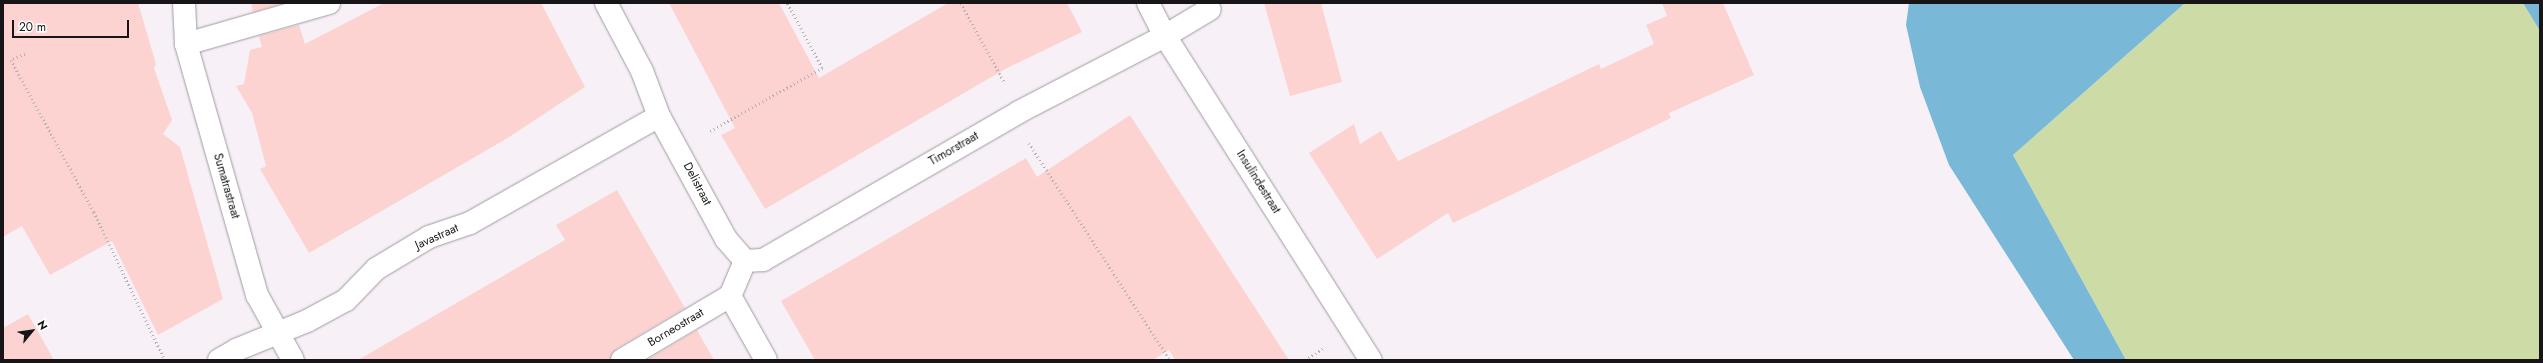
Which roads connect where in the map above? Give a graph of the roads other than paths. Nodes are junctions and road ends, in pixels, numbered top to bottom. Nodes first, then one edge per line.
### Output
1 (184, 3) edge
2 (329, 3) edge
3 (606, 3) edge
4 (1148, 3) edge
5 (1210, 9) dead end
6 (1166, 36) junction
7 (186, 44) junction
8 (659, 116) junction
9 (745, 262) junction
10 (730, 296) junction
11 (277, 333) junction
12 (219, 360) edge
13 (293, 360) edge
14 (622, 360) edge
15 (766, 360) edge
16 (1371, 360) edge

1 - 7 street, Sumatrastraat
2 - 7 street
3 - 8 street, Delistraat
4 - 6 street, Insulindestraat
5 - 6 street, Timorstraat
6 - 9 street, Timorstraat
6 - 16 street, Insulindestraat
7 - 11 street, Sumatrastraat
8 - 9 street, Delistraat
8 - 11 street, Javastraat
9 - 10 street
10 - 14 street, Borneostraat
10 - 15 street
11 - 12 street, Javastraat
11 - 13 street, Sumatrastraat

